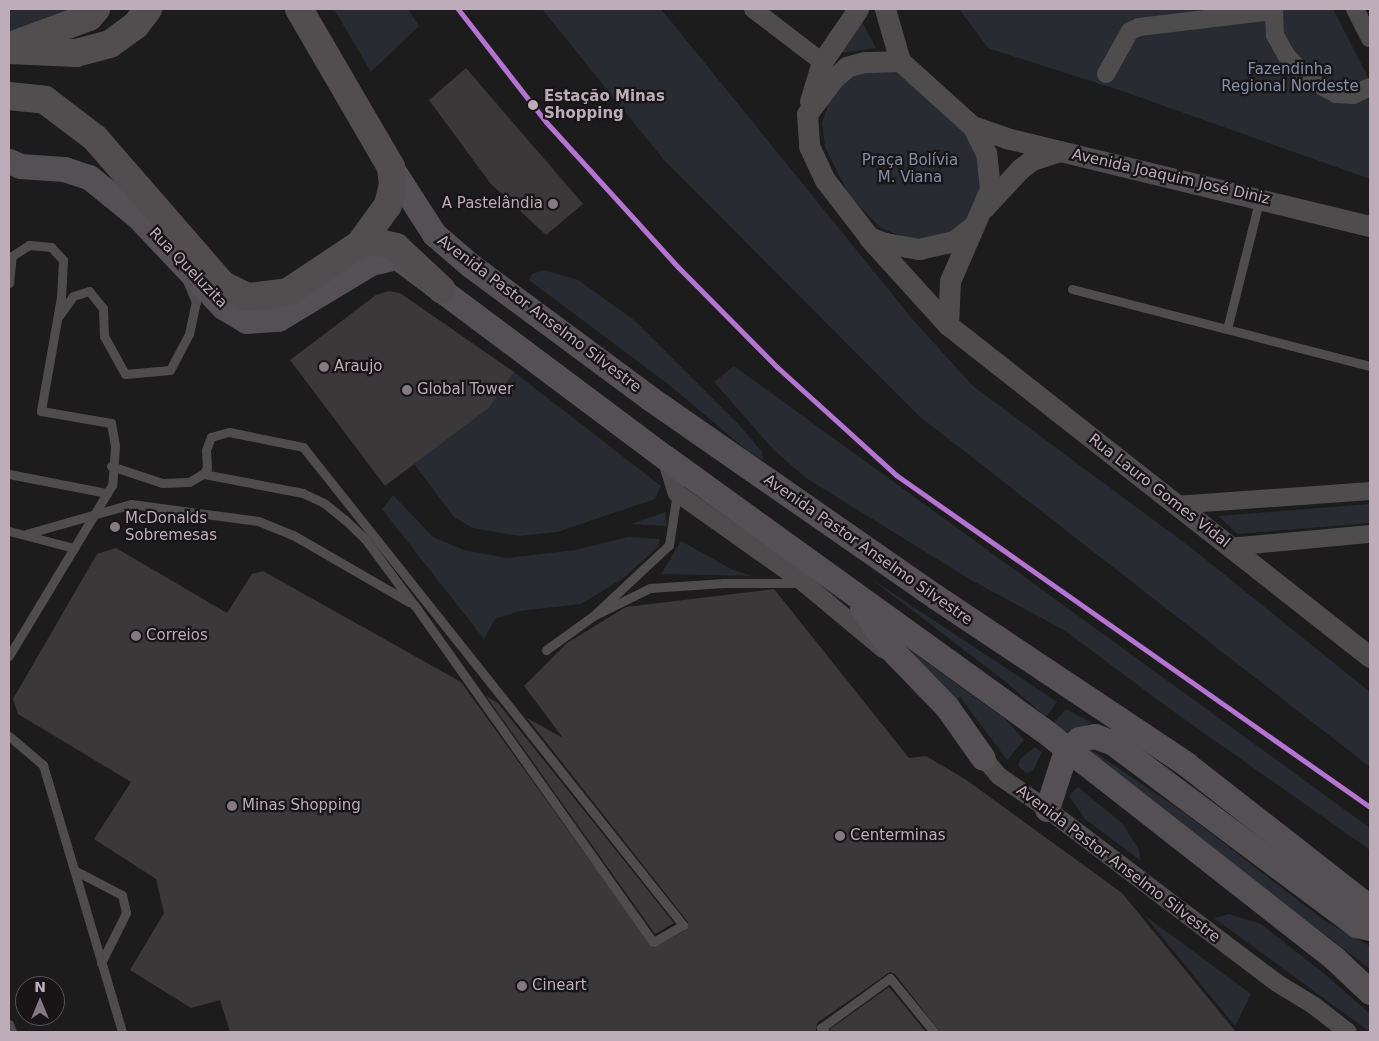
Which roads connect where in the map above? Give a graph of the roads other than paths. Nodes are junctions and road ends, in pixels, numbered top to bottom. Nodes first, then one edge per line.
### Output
1 (96, 9) edge
2 (148, 9) edge
3 (298, 9) edge
4 (753, 9) edge
5 (858, 9) edge
6 (885, 9) edge
7 (1355, 9) edge
8 (1273, 10) edge
9 (1370, 38) edge
10 (9, 46) edge
11 (9, 50) edge
12 (900, 61) junction
13 (822, 62) junction
14 (1106, 74) dead end
15 (1370, 87) edge
16 (9, 96) edge
17 (807, 114) junction
18 (972, 126) junction
19 (1060, 151) junction
20 (12, 167) edge
21 (391, 167) junction
22 (1260, 198) junction
23 (977, 219) junction
24 (1370, 226) edge
25 (869, 237) junction
26 (362, 251) junction
27 (180, 262) junction
28 (9, 283) edge
29 (441, 289) joint
30 (1072, 289) dead end
31 (56, 320) junction
32 (948, 325) junction
33 (1227, 329) junction
34 (1370, 366) edge
35 (666, 458) junction
36 (111, 466) junction
37 (9, 474) edge
38 (204, 474) junction
39 (1370, 491) edge
40 (107, 493) junction
41 (677, 493) junction
42 (1175, 505) junction
43 (91, 518) junction
44 (9, 531) edge
45 (26, 534) junction
46 (1370, 534) edge
47 (1229, 547) junction
48 (74, 548) junction
49 (804, 583) junction
50 (850, 592) junction
51 (414, 605) junction
52 (593, 616) junction
53 (546, 650) dead end
54 (9, 656) edge
55 (1370, 657) edge
56 (9, 736) edge
57 (1066, 750) junction
58 (983, 758) junction
59 (1048, 809) junction
60 (74, 870) junction
61 (1370, 908) edge
62 (1370, 928) edge
63 (101, 963) junction
64 (1370, 992) edge
65 (9, 1024) edge
66 (12, 1032) edge
67 (122, 1032) edge
68 (825, 1032) edge
69 (934, 1032) edge
70 (1348, 1032) edge

1 - 10 highway
2 - 11 highway
3 - 21 highway
4 - 13 street
5 - 13 street
6 - 12 street
7 - 9 street
8 - 14 street
8 - 15 street
12 - 17 street
12 - 18 street
13 - 17 street
16 - 26 highway
17 - 25 street, Rua Lauro Gomes Vidal
18 - 19 street, Avenida Joaquim José Diniz
18 - 23 street
19 - 22 street, Avenida Joaquim José Diniz
19 - 23 street
20 - 27 main road, Rua Queluzita
21 - 26 highway
21 - 61 main road, Avenida Pastor Anselmo Silvestre
22 - 24 street, Avenida Joaquim José Diniz
22 - 33 lane
23 - 25 street
23 - 32 street
25 - 32 street, Rua Lauro Gomes Vidal
26 - 27 main road, Rua Queluzita
26 - 29 highway
27 - 31 lane
28 - 31 lane
29 - 35 main road
30 - 33 lane
31 - 36 lane
32 - 42 street, Rua Lauro Gomes Vidal
33 - 34 lane
35 - 41 street
35 - 50 main road
36 - 38 lane
36 - 40 lane
37 - 40 lane
38 - 51 lane
38 - 51 lane
39 - 42 street
40 - 43 lane
41 - 49 street, Avenida Pastor Anselmo Silvestre
41 - 52 lane
42 - 47 street, Rua Lauro Gomes Vidal
43 - 45 lane
43 - 48 lane
43 - 51 lane
44 - 45 lane
45 - 48 lane
46 - 47 street
47 - 55 street, Rua Lauro Gomes Vidal
48 - 54 lane
49 - 52 lane
49 - 58 street, Avenida Pastor Anselmo Silvestre
50 - 57 main road
50 - 58 main road
52 - 53 lane
56 - 60 lane
57 - 59 main road
57 - 62 main road
57 - 64 main road
58 - 59 street, Avenida Pastor Anselmo Silvestre
59 - 70 street, Avenida Pastor Anselmo Silvestre
60 - 63 lane
60 - 63 lane
63 - 67 lane
65 - 66 lane
68 - 69 lane

